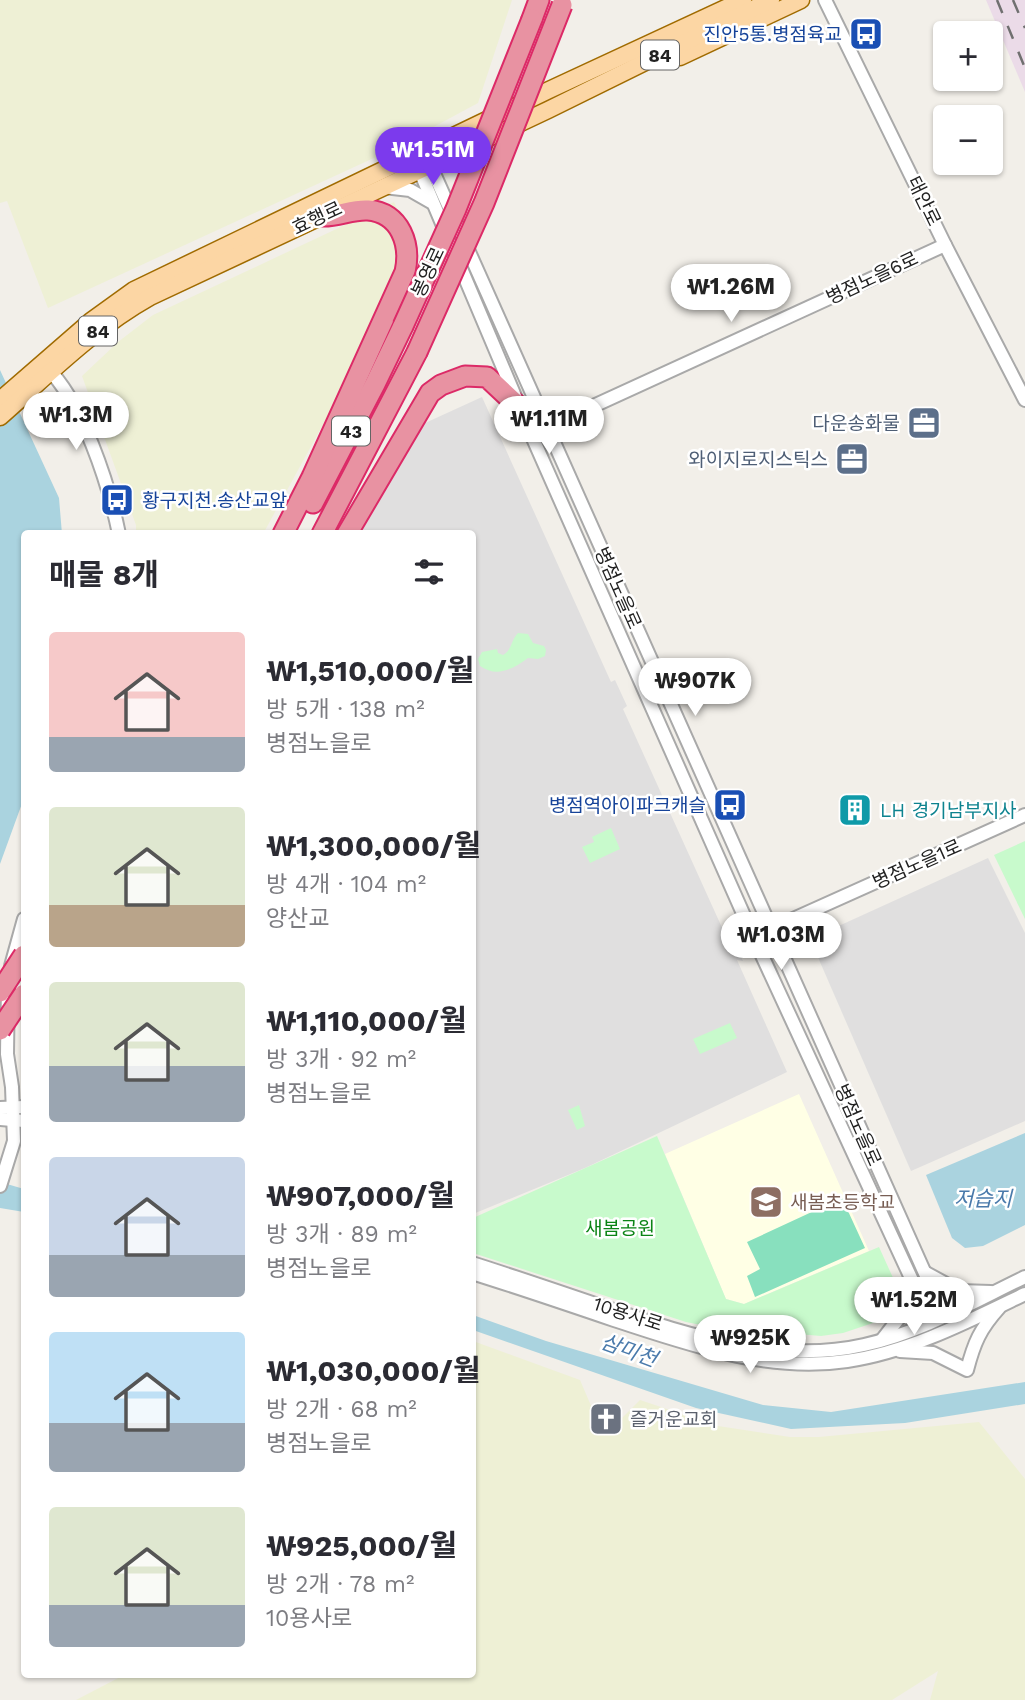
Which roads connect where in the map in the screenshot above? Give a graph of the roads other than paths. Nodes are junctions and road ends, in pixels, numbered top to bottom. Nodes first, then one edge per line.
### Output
1 (539, 0) edge
2 (718, 0) edge
3 (743, 0) edge
4 (771, 0) edge
5 (801, 0) edge
6 (825, 0) edge
7 (563, 3) edge
8 (470, 128) junction
9 (489, 138) junction
10 (422, 161) junction
11 (384, 187) junction
12 (437, 204) junction
13 (324, 216) junction
14 (945, 245) junction
15 (99, 314) junction
16 (88, 339) junction
17 (47, 368) junction
18 (526, 381) junction
19 (28, 384) junction
20 (511, 387) junction
21 (0, 400) edge
22 (1025, 400) edge
23 (520, 408) junction
24 (0, 417) edge
25 (546, 427) junction
26 (531, 434) junction
27 (566, 471) junction
28 (551, 478) junction
29 (118, 530) edge
30 (285, 530) edge
31 (298, 530) edge
32 (324, 530) edge
33 (349, 530) edge
34 (635, 625) junction
35 (618, 630) junction
36 (680, 725) junction
37 (663, 732) junction
38 (1025, 815) edge
39 (746, 873) junction
40 (728, 879) junction
41 (771, 929) junction
42 (21, 930) edge
43 (21, 960) edge
44 (797, 988) junction
45 (0, 992) edge
46 (780, 995) junction
47 (21, 998) edge
48 (0, 1030) edge
49 (12, 1114) edge
50 (0, 1186) edge
51 (476, 1264) edge
52 (924, 1271) junction
53 (476, 1274) edge
54 (911, 1277) junction
55 (1025, 1277) edge
56 (994, 1292) junction
57 (1025, 1294) edge
58 (1001, 1305) junction
59 (938, 1318) junction
60 (888, 1344) junction

1 - 31 highway, 봉영로 / 43, bridge
2 - 8 main road
3 - 8 main road, 효행로 / 84
4 - 9 main road, 효행로 / 84
5 - 9 main road
6 - 14 street, 태안로
7 - 32 highway, 봉영로 / 43, bridge
8 - 10 main road, 효행로 / 84
9 - 10 main road, 효행로 / 84
10 - 11 main road, 효행로 / 84
10 - 12 street, 병점노을로
10 - 15 main road, 효행로 / 84
11 - 12 street
11 - 13 main road, 효행로 / 84
12 - 18 street, 병점노을로
12 - 20 street, 병점노을로
13 - 16 main road, 효행로 / 84
13 - 30 highway
14 - 22 street, 태안로
14 - 25 street, 병점노을6로
15 - 16 main road
15 - 17 main road, 효행로 / 84
16 - 17 main road, 효행로 / 84
17 - 19 main road, 효행로 / 84
17 - 29 street
18 - 20 street
18 - 25 street, 병점노을로
19 - 21 main road, 84
19 - 24 main road, 효행로 / 84
20 - 23 street, 병점노을로
23 - 26 street, 병점노을로
23 - 33 highway
25 - 26 street, 병점노을6로
25 - 27 street, 병점노을로
26 - 28 street, 병점노을로
27 - 28 street
27 - 34 street, 병점노을로
28 - 35 street, 병점노을로
34 - 35 street
34 - 36 street, 병점노을로
35 - 37 street, 병점노을로
36 - 37 street
36 - 39 street, 병점노을로
37 - 40 street, 병점노을로
38 - 41 street, 병점노을1로
39 - 40 street
39 - 41 street, 병점노을로
40 - 46 street, 병점노을로
41 - 44 street, 병점노을로
42 - 49 street
43 - 45 highway, bridge
44 - 46 street
44 - 52 street, 병점노을로
46 - 54 street, 병점노을로
47 - 48 highway, bridge
49 - 50 street
51 - 60 street, 10용사로
52 - 54 street
52 - 56 street
52 - 59 street, 병점노을로
53 - 60 street, 10용사로
54 - 59 street, 병점노을로
54 - 60 street
55 - 56 street, 10용사로
56 - 59 street, 10용사로
57 - 58 street, 10용사로
58 - 60 street, 10용사로
58 - 60 street
59 - 60 street, 10용사로

